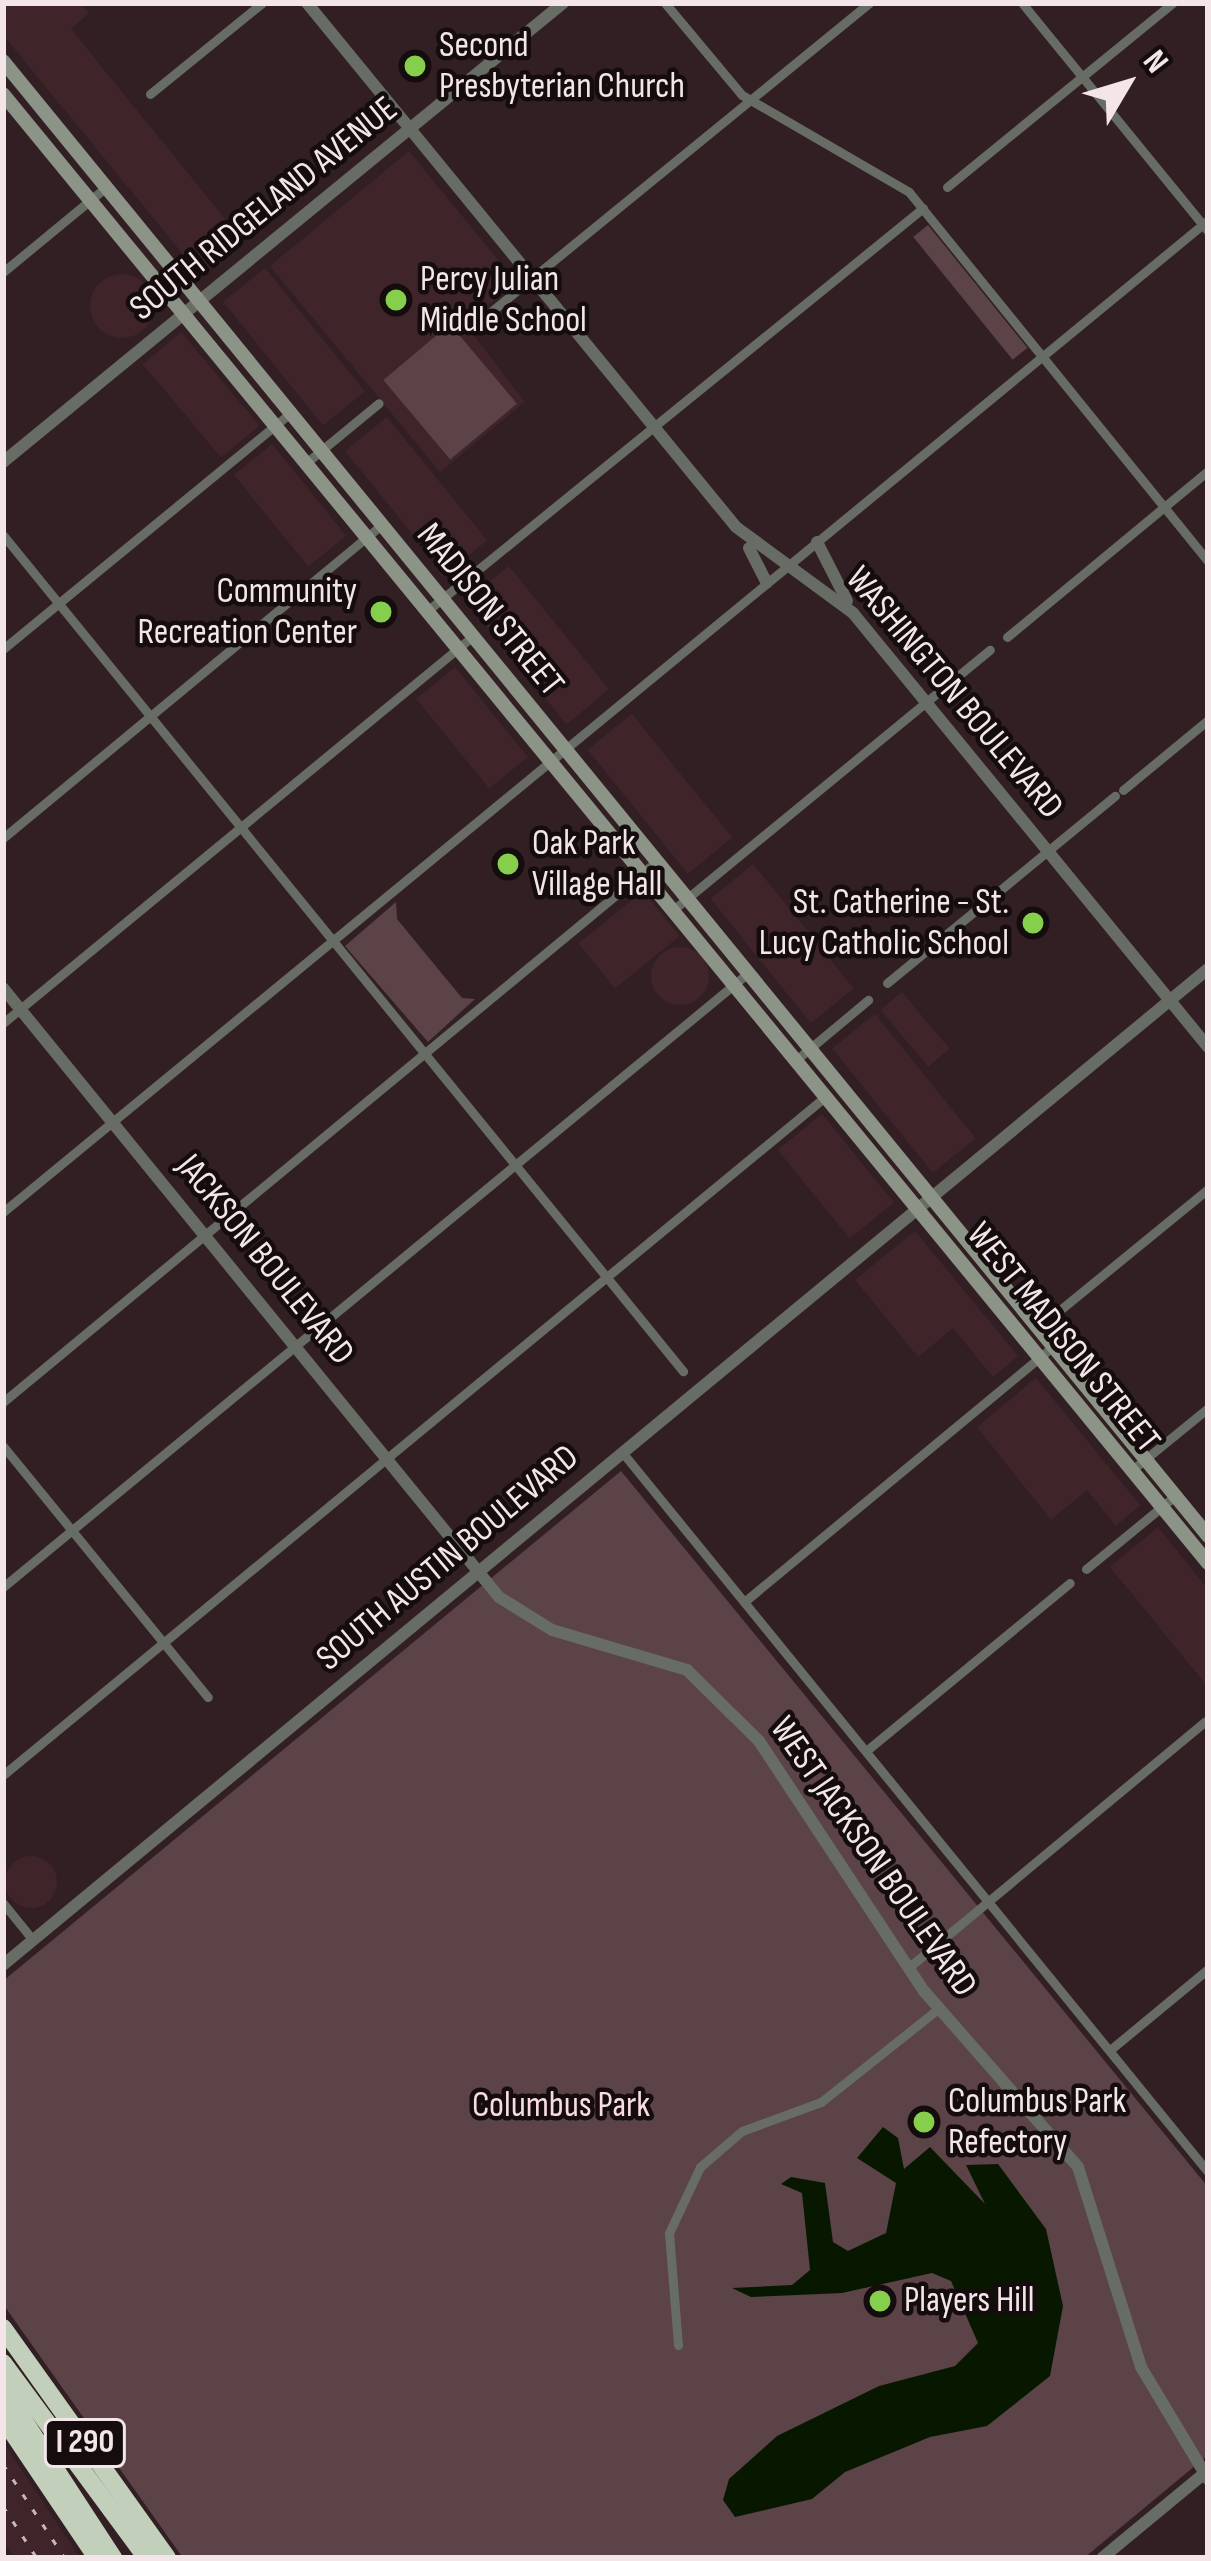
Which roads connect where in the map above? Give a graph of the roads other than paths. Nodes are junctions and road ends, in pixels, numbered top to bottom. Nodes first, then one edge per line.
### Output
1 (262, 3) edge
2 (308, 3) edge
3 (563, 3) edge
4 (665, 3) edge
5 (869, 3) edge
6 (1022, 3) edge
7 (1173, 3) edge
8 (3, 61) edge
9 (1082, 77) junction
10 (9, 80) edge
11 (3, 94) edge
12 (150, 94) dead end
13 (751, 100) junction
14 (410, 128) junction
15 (947, 187) dead end
16 (106, 188) junction
17 (90, 200) junction
18 (923, 208) junction
19 (1206, 225) edge
20 (3, 272) edge
21 (532, 278) junction
22 (198, 301) junction
23 (184, 313) junction
24 (471, 328) dead end
25 (1042, 356) junction
26 (379, 404) dead end
27 (290, 413) junction
28 (275, 426) junction
29 (654, 427) junction
30 (320, 451) junction
31 (3, 462) edge
32 (306, 463) junction
33 (1208, 471) edge
34 (1164, 507) junction
35 (382, 525) junction
36 (736, 527) junction
37 (3, 535) edge
38 (367, 537) junction
39 (817, 542) junction
40 (1208, 562) edge
41 (790, 564) junction
42 (767, 583) junction
43 (443, 598) junction
44 (58, 603) junction
45 (428, 611) junction
46 (853, 613) junction
47 (473, 636) junction
48 (1006, 637) dead end
49 (3, 649) edge
50 (458, 649) junction
51 (990, 650) dead end
52 (926, 702) junction
53 (150, 716) junction
54 (1208, 720) edge
55 (565, 749) junction
56 (551, 761) junction
57 (241, 827) junction
58 (3, 838) edge
59 (1049, 850) junction
60 (657, 861) junction
61 (643, 873) junction
62 (688, 898) junction
63 (673, 910) junction
64 (333, 940) junction
65 (1208, 970) edge
66 (748, 973) junction
67 (887, 983) dead end
68 (734, 984) junction
69 (3, 988) edge
70 (868, 1000) dead end
71 (1170, 1001) junction
72 (20, 1009) junction
73 (3, 1023) edge
74 (1208, 1047) edge
75 (810, 1048) junction
76 (425, 1054) junction
77 (796, 1060) junction
78 (839, 1084) junction
79 (825, 1096) junction
80 (112, 1122) junction
81 (516, 1165) junction
82 (1208, 1189) edge
83 (931, 1197) junction
84 (917, 1208) junction
85 (3, 1212) edge
86 (206, 1235) junction
87 (607, 1277) junction
88 (1038, 1328) junction
89 (296, 1345) junction
90 (1053, 1346) junction
91 (1040, 1357) junction
92 (683, 1371) dead end
93 (3, 1402) edge
94 (1208, 1408) edge
95 (3, 1446) edge
96 (622, 1452) junction
97 (387, 1458) junction
98 (1145, 1460) junction
99 (1132, 1470) junction
100 (1175, 1496) junction
101 (1162, 1507) junction
102 (72, 1530) junction
103 (1208, 1536) edge
104 (1208, 1563) edge
105 (1086, 1570) dead end
106 (478, 1572) junction
107 (1070, 1582) dead end
108 (3, 1587) edge
109 (745, 1602) junction
110 (164, 1642) junction
111 (208, 1697) dead end
112 (1204, 1721) dead end
113 (866, 1751) junction
114 (3, 1775) edge
115 (988, 1901) junction
116 (3, 1903) edge
117 (33, 1940) junction
118 (3, 1965) edge
119 (908, 1968) junction
120 (1208, 1969) edge
121 (938, 2009) junction
122 (1110, 2050) junction
123 (1208, 2172) edge
124 (3, 2328) edge
125 (678, 2345) dead end
126 (3, 2363) edge
127 (3, 2389) edge
128 (3, 2418) edge
129 (1207, 2474) edge
130 (97, 2558) edge
131 (113, 2558) edge
132 (147, 2558) edge
133 (167, 2558) edge
134 (1102, 2558) edge

1 - 12 street
2 - 14 street, WASHINGTON BOULEVARD
3 - 14 street, SOUTH RIDGELAND AVENUE
4 - 13 street
5 - 13 street
6 - 9 street
7 - 9 street
8 - 10 main road, MADISON STREET
9 - 15 street
9 - 19 street
10 - 16 main road, MADISON STREET
11 - 17 main road, MADISON STREET
13 - 18 street
13 - 21 street
14 - 21 street, WASHINGTON BOULEVARD
14 - 22 street, SOUTH RIDGELAND AVENUE
16 - 17 street
16 - 22 main road, MADISON STREET
17 - 20 street
17 - 23 main road, MADISON STREET
18 - 25 street
18 - 29 street
19 - 25 street
21 - 24 street
21 - 29 street, WASHINGTON BOULEVARD
22 - 23 street, SOUTH RIDGELAND AVENUE
22 - 27 main road, MADISON STREET
23 - 28 main road, MADISON STREET
23 - 31 street, SOUTH RIDGELAND AVENUE
25 - 34 street
25 - 39 street
26 - 30 street
27 - 28 street
27 - 30 main road, MADISON STREET
28 - 32 main road, MADISON STREET
28 - 44 street
29 - 36 street, WASHINGTON BOULEVARD
29 - 43 street
30 - 32 street
30 - 35 main road, MADISON STREET
32 - 38 main road, MADISON STREET
33 - 34 street
34 - 40 street
34 - 48 street
35 - 38 street
35 - 43 main road, MADISON STREET
36 - 41 street, WASHINGTON BOULEVARD
36 - 42 street
37 - 44 street
38 - 45 main road, MADISON STREET
38 - 53 street
39 - 41 street
39 - 46 street
41 - 42 street
41 - 46 street, WASHINGTON BOULEVARD
42 - 55 street
43 - 45 street
43 - 47 main road, MADISON STREET
44 - 49 street
44 - 53 street
45 - 50 main road, MADISON STREET
46 - 52 street, WASHINGTON BOULEVARD
47 - 50 street
47 - 55 main road, MADISON STREET
50 - 56 main road, MADISON STREET
50 - 57 street
51 - 52 street
52 - 59 street, WASHINGTON BOULEVARD
52 - 62 street
53 - 57 street
53 - 58 street
54 - 59 street
55 - 56 street
55 - 60 main road, MADISON STREET
56 - 61 main road, MADISON STREET
56 - 64 street
57 - 64 street
57 - 72 street
59 - 67 street
59 - 71 street, WASHINGTON BOULEVARD
60 - 61 street
60 - 62 main road, MADISON STREET
61 - 63 main road, MADISON STREET
61 - 76 street
62 - 63 street
62 - 66 main road, MADISON STREET
63 - 68 main road, MADISON STREET
64 - 76 street
64 - 80 street
65 - 71 street, SOUTH AUSTIN BOULEVARD
66 - 68 street
66 - 75 main road, MADISON STREET
68 - 77 main road, MADISON STREET
68 - 81 street
69 - 72 street, JACKSON BOULEVARD
70 - 75 street
71 - 74 street, WASHINGTON BOULEVARD
71 - 83 street, SOUTH AUSTIN BOULEVARD
72 - 73 street
72 - 80 street, JACKSON BOULEVARD
75 - 77 street
75 - 78 main road, MADISON STREET
76 - 81 street
76 - 86 street
77 - 79 main road, MADISON STREET
78 - 79 street
78 - 83 main road, MADISON STREET
79 - 84 main road, MADISON STREET
79 - 87 street
80 - 85 street
80 - 86 street, JACKSON BOULEVARD
81 - 87 street
81 - 89 street
82 - 88 street
83 - 84 street, SOUTH AUSTIN BOULEVARD
83 - 88 main road, WEST MADISON STREET
84 - 91 main road, WEST MADISON STREET
84 - 96 street, SOUTH AUSTIN BOULEVARD
86 - 89 street, JACKSON BOULEVARD
86 - 93 street
87 - 92 street
87 - 97 street
88 - 90 main road, WEST MADISON STREET
89 - 97 street, JACKSON BOULEVARD
89 - 102 street
90 - 91 street
90 - 98 main road, WEST MADISON STREET
91 - 99 main road, WEST MADISON STREET
91 - 109 street
94 - 98 street
95 - 102 street
96 - 106 street, SOUTH AUSTIN BOULEVARD
96 - 109 street
97 - 106 street, JACKSON BOULEVARD
97 - 110 street
98 - 99 street
98 - 100 main road, WEST MADISON STREET
99 - 101 main road, WEST MADISON STREET
100 - 101 street
100 - 103 main road, WEST MADISON STREET
101 - 104 main road, WEST MADISON STREET
101 - 105 street
102 - 108 street
102 - 110 street
106 - 117 street, SOUTH AUSTIN BOULEVARD
106 - 119 street, WEST JACKSON BOULEVARD
107 - 113 street
109 - 113 street
110 - 111 street
110 - 114 street
112 - 115 street
113 - 115 street
115 - 119 street
115 - 122 street
116 - 117 street
117 - 118 street, SOUTH AUSTIN BOULEVARD
119 - 121 street, WEST JACKSON BOULEVARD
120 - 122 street
121 - 125 street
121 - 129 street, WEST JACKSON BOULEVARD
122 - 123 street
124 - 133 highway, I 290
126 - 132 highway
127 - 131 highway
128 - 130 highway, I 290
129 - 134 street

